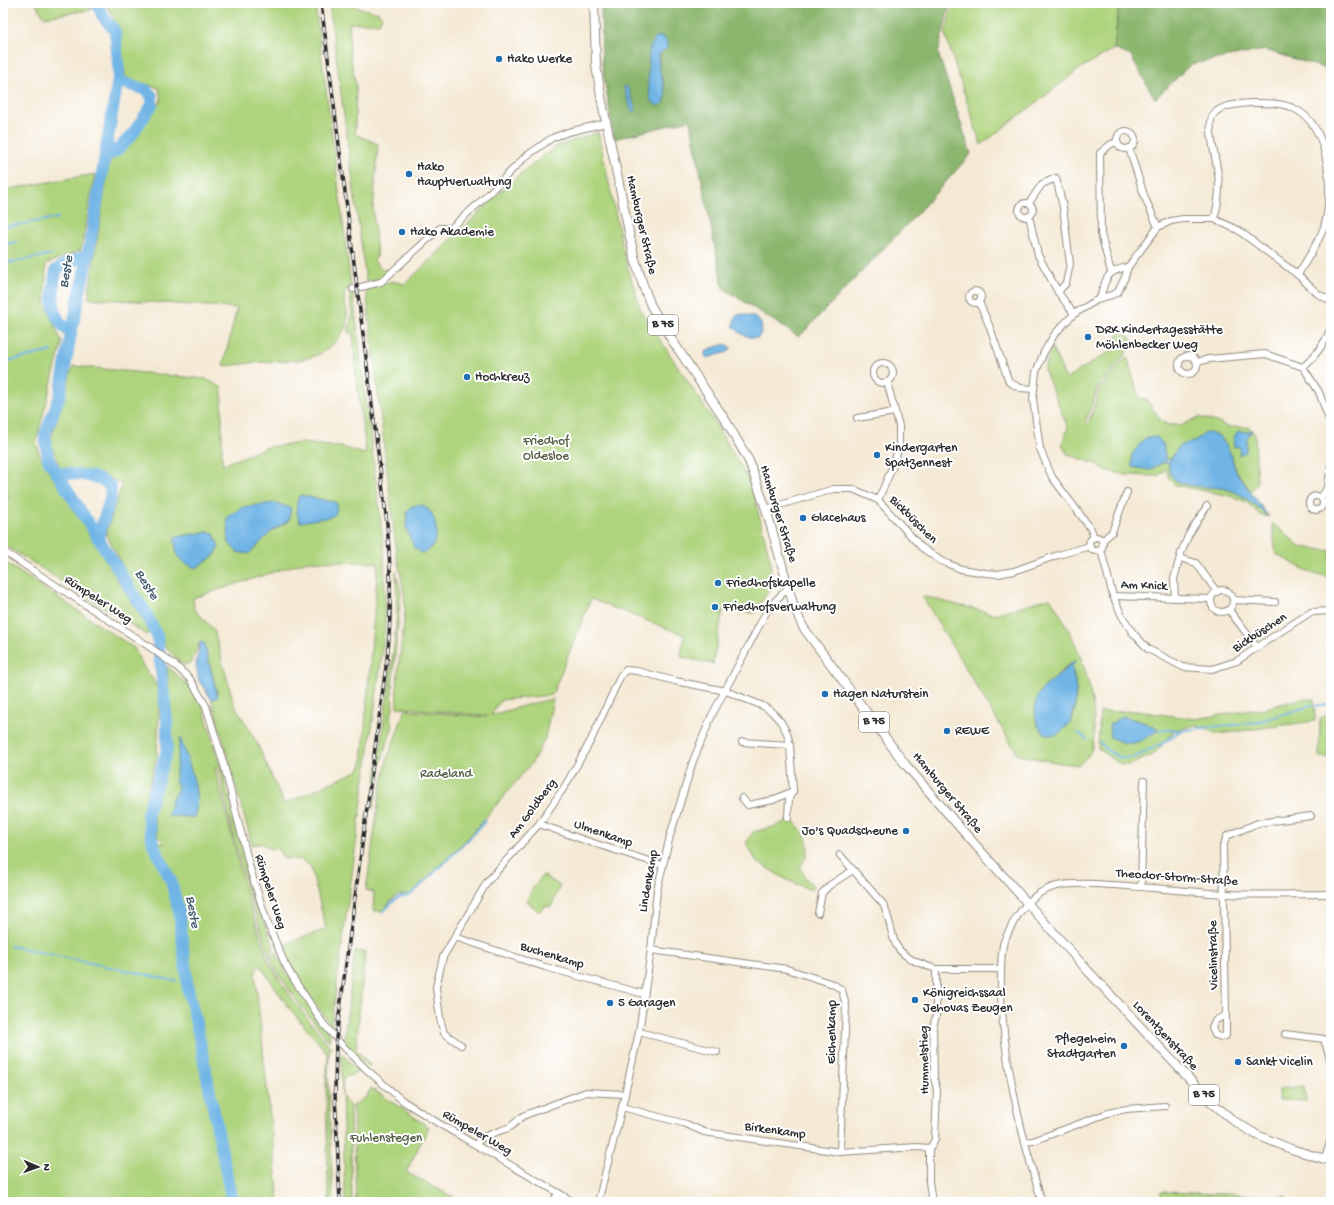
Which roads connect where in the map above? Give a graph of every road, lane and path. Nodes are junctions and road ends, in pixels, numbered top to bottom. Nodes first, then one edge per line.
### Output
1 (594, 3) edge
2 (606, 123) junction
3 (1117, 142) junction
4 (1129, 148) junction
5 (1029, 203) junction
6 (1028, 216) junction
7 (1214, 219) junction
8 (1158, 227) junction
9 (1128, 267) junction
10 (1111, 272) junction
11 (1298, 275) junction
12 (353, 289) dead end
13 (1058, 292) junction
14 (1100, 298) junction
15 (1331, 301) edge
16 (979, 302) dead end
17 (1074, 314) junction
18 (1331, 328) edge
19 (1197, 362) dead end
20 (1303, 367) junction
21 (886, 382) dead end
22 (1034, 389) junction
23 (895, 412) junction
24 (857, 418) dead end
25 (1331, 439) edge
26 (1331, 464) edge
27 (1127, 492) dead end
28 (1321, 498) dead end
29 (878, 500) junction
30 (1207, 506) dead end
31 (766, 509) junction
32 (1094, 538) junction
33 (1102, 541) junction
34 (1090, 546) junction
35 (1101, 550) junction
36 (3, 551) edge
37 (1180, 558) junction
38 (788, 588) junction
39 (1217, 592) junction
40 (1113, 596) junction
41 (1175, 598) junction
42 (1211, 599) junction
43 (1233, 600) junction
44 (1275, 602) dead end
45 (1229, 610) junction
46 (1331, 611) edge
47 (1257, 647) junction
48 (726, 691) junction
49 (742, 742) dead end
50 (790, 745) junction
51 (1144, 781) dead end
52 (793, 791) junction
53 (742, 798) dead end
54 (1311, 816) dead end
55 (788, 817) dead end
56 (539, 824) junction
57 (840, 855) dead end
58 (662, 865) junction
59 (853, 870) junction
60 (1141, 887) junction
61 (1224, 894) junction
62 (1331, 894) edge
63 (1027, 903) junction
64 (818, 913) dead end
65 (455, 937) junction
66 (651, 950) junction
67 (936, 969) junction
68 (1001, 969) junction
69 (644, 994) junction
70 (1226, 1015) dead end
71 (639, 1032) junction
72 (1285, 1034) dead end
73 (461, 1045) dead end
74 (717, 1052) dead end
75 (1331, 1062) edge
76 (625, 1094) junction
77 (1165, 1106) dead end
78 (622, 1107) junction
79 (1331, 1139) edge
80 (1025, 1142) junction
81 (476, 1144) junction
82 (929, 1148) junction
83 (840, 1152) junction
84 (1328, 1160) edge
85 (558, 1193) junction
86 (552, 1202) edge
87 (574, 1202) edge
88 (598, 1202) edge
89 (932, 1202) edge
90 (1042, 1202) edge

1 - 2 main road, Hamburger Straße / B 75
2 - 12 street
2 - 31 main road, Hamburger Straße / B 75
3 - 4 street
3 - 4 street
3 - 10 street
4 - 8 street
5 - 6 street
5 - 6 street
5 - 13 street
6 - 13 street
7 - 8 street
7 - 11 street
7 - 11 street
8 - 9 street
9 - 10 street
9 - 14 street
10 - 14 street
11 - 15 street
13 - 17 street
14 - 17 street
16 - 22 street
17 - 22 street
18 - 20 street
19 - 20 street
20 - 25 street
21 - 23 street
22 - 32 street
23 - 24 street
23 - 29 street
26 - 28 street
27 - 33 street
29 - 31 street, Bickbüschen
29 - 34 street, Bickbüschen
30 - 37 street, Am Knick
31 - 38 main road, Hamburger Straße / B 75
32 - 33 street
32 - 34 street
33 - 35 street, Bickbüschen
34 - 35 street
35 - 40 street, Bickbüschen
36 - 81 street, Rümpeler Weg
37 - 39 street
37 - 41 street, Am Knick
38 - 48 street, Lindenkamp
38 - 63 main road, Hamburger Straße / B 75
39 - 42 street
39 - 43 street
40 - 41 street, Am Knick
40 - 47 street, Bickbüschen
41 - 42 street, Am Knick
42 - 45 street
43 - 44 street
43 - 45 street
45 - 47 street
46 - 47 street, Bickbüschen
48 - 50 street
48 - 56 street, Am Goldberg
48 - 58 street, Lindenkamp
49 - 50 street
50 - 52 street
51 - 60 street
52 - 53 street
52 - 55 street
54 - 61 street, Vicelinstraße
56 - 58 street, Ulmenkamp
56 - 65 street, Am Goldberg
57 - 59 street
58 - 66 street, Lindenkamp
59 - 64 street
59 - 67 street
60 - 61 street, Theodor-Storm-Straße
60 - 63 street, Theodor-Storm-Straße
61 - 62 street, Theodor-Storm-Straße
61 - 70 street, Vicelinstraße
63 - 68 street
63 - 84 main road, Lorentzenstraße / B 75
65 - 69 street, Buchenkamp
65 - 73 street, Am Goldberg
66 - 69 street, Lindenkamp
66 - 83 street, Eichenkamp
67 - 68 street
67 - 82 street, Hummelstieg
68 - 80 street
69 - 71 street, Lindenkamp
71 - 74 street
71 - 76 street, Lindenkamp
72 - 75 street
76 - 78 street, Lindenkamp
76 - 81 street
77 - 80 street
78 - 83 street, Birkenkamp
78 - 88 street, Lindenkamp
79 - 84 street
80 - 90 street
81 - 85 street, Rümpeler Weg
82 - 83 street, Birkenkamp
82 - 89 street, Hummelstieg
85 - 86 street
85 - 87 street, Rümpeler Weg

